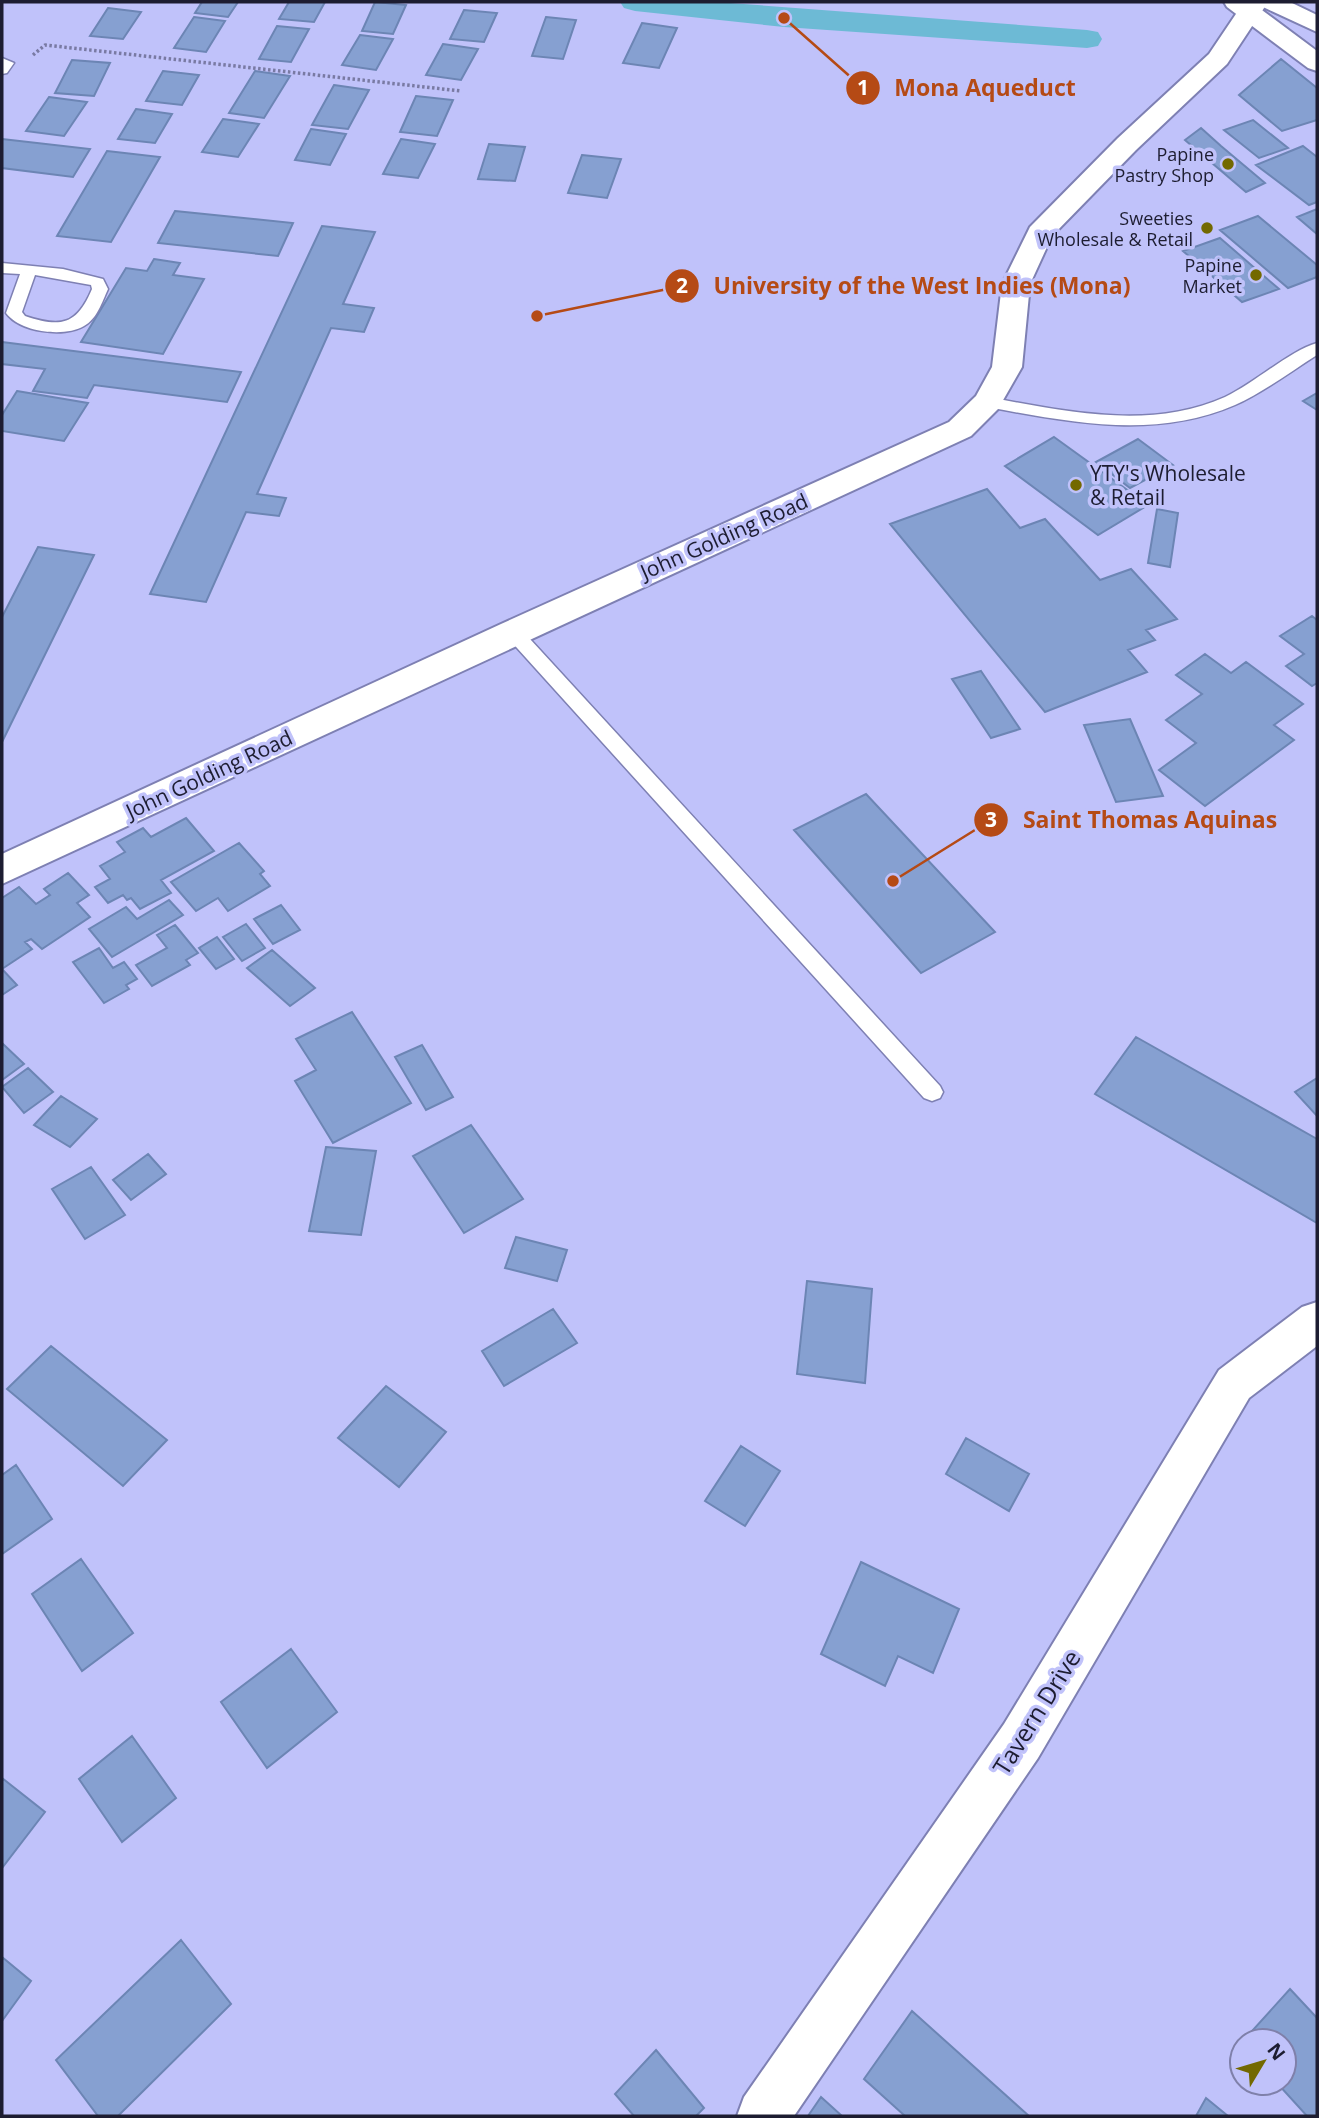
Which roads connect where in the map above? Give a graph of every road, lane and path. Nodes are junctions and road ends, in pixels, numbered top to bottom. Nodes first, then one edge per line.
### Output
1 (1253, 4) edge
2 (1317, 25) edge
3 (1317, 64) edge
4 (3, 65) edge
5 (461, 92) dead end
6 (2, 268) edge
7 (29, 271) junction
8 (1317, 348) edge
9 (987, 402) junction
10 (513, 632) junction
11 (2, 870) edge
12 (932, 1092) dead end
13 (1317, 1321) edge
14 (763, 2116) edge

1 - 2 street
1 - 3 street
1 - 9 street, John Golding Road
4 - 5 path
6 - 7 lane
7 - 7 lane
8 - 9 lane
9 - 10 street, John Golding Road
10 - 11 street, John Golding Road
10 - 12 lane
13 - 14 street, Tavern Drive

